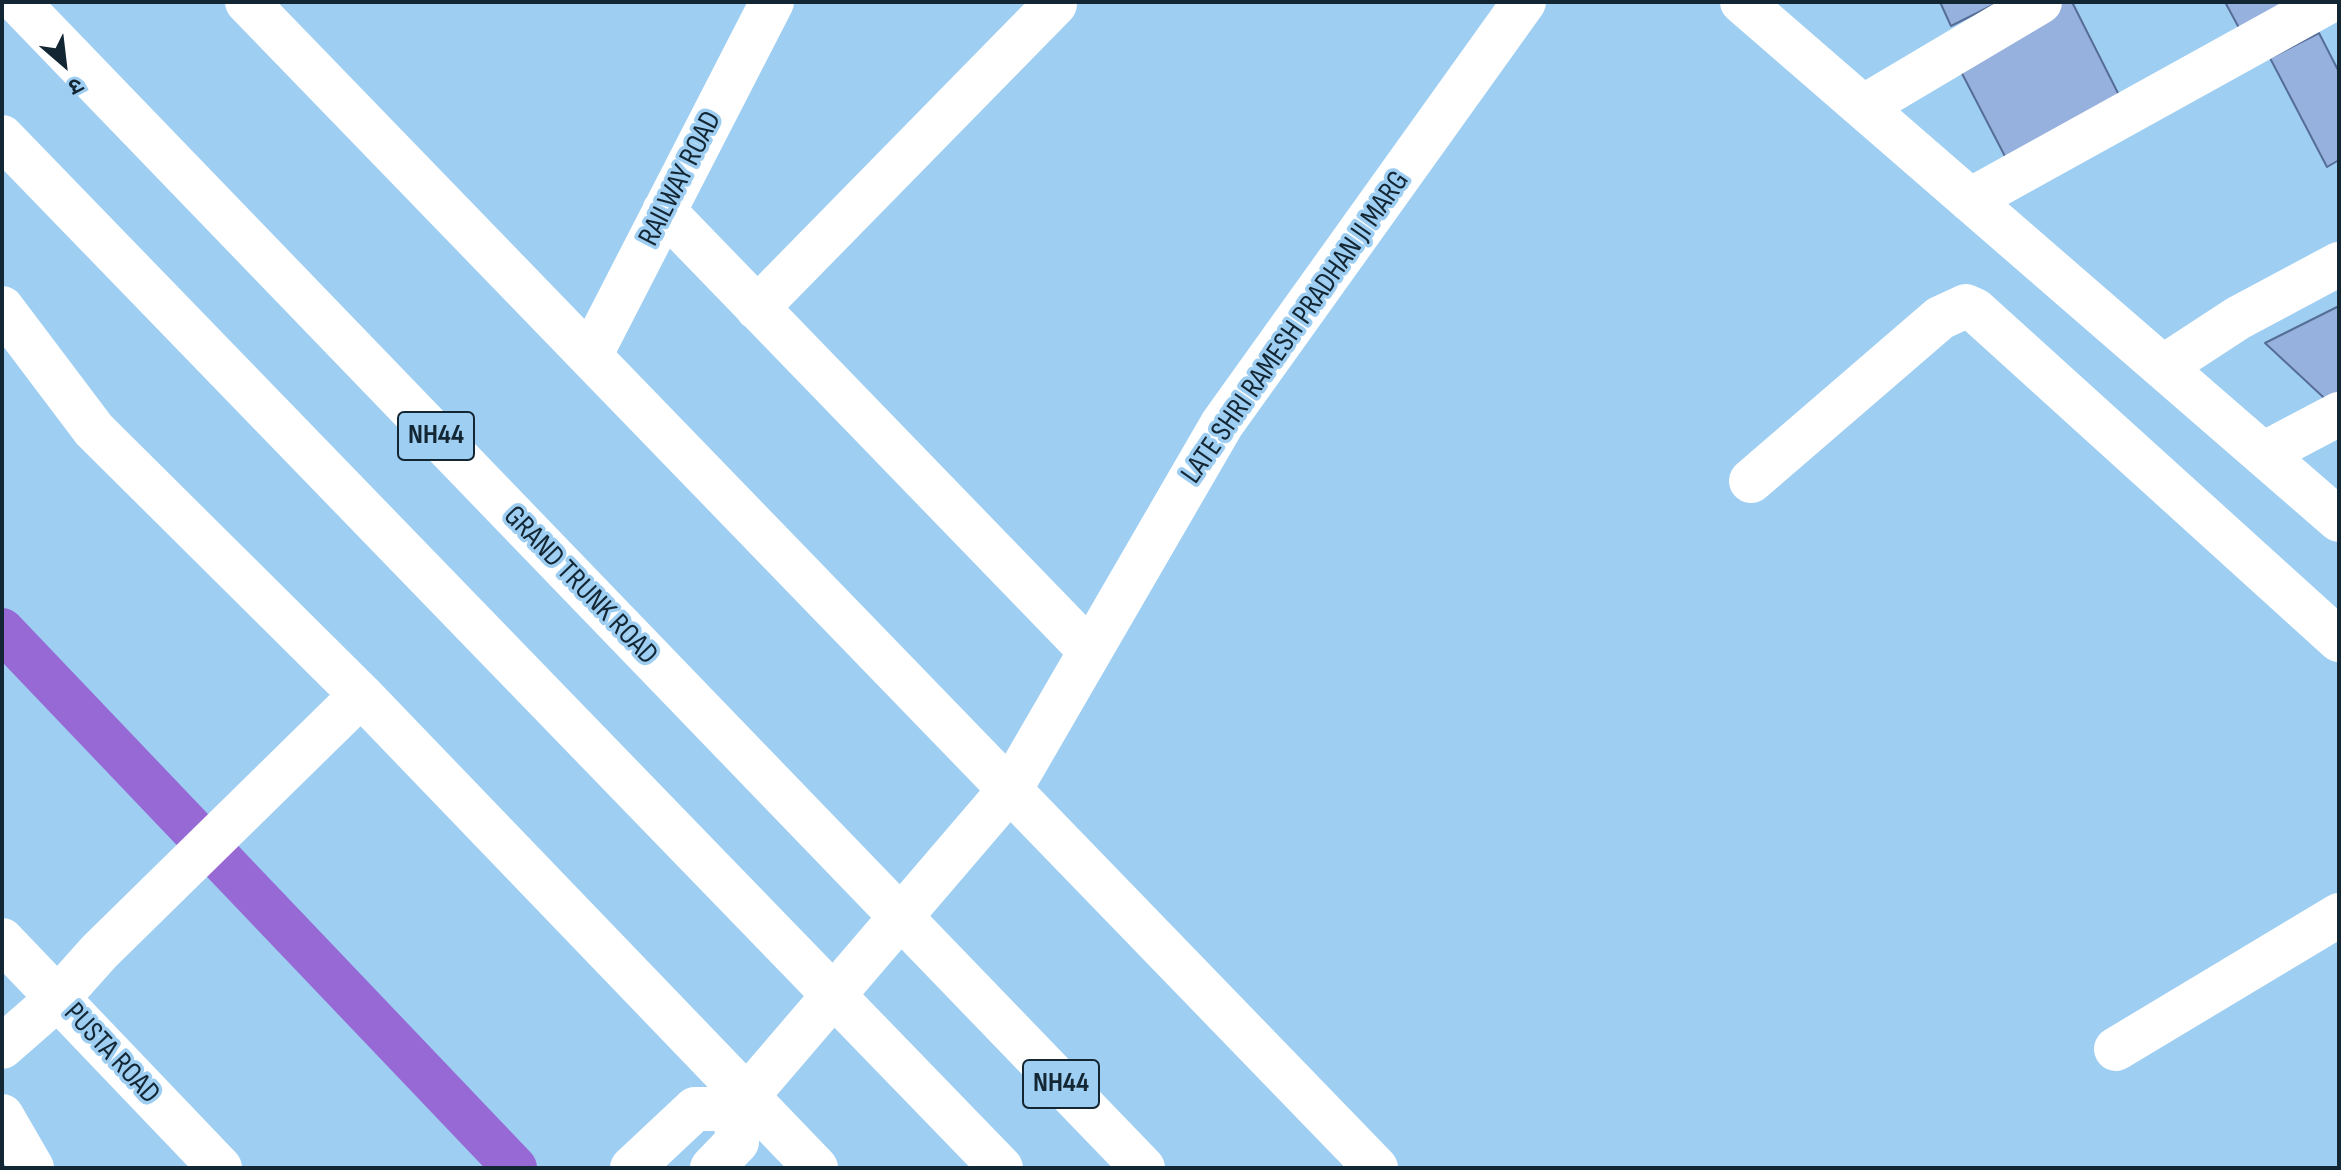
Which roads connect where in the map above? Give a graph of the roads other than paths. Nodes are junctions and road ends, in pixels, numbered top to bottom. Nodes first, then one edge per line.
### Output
1 (18, 2) edge
2 (247, 2) edge
3 (772, 2) edge
4 (1524, 2) edge
5 (1742, 2) edge
6 (2040, 2) edge
7 (2328, 2) edge
8 (1055, 4) edge
9 (1863, 107) junction
10 (2, 137) edge
11 (1970, 200) junction
12 (664, 211) junction
13 (2339, 264) edge
14 (2, 308) edge
15 (757, 308) junction
16 (590, 356) junction
17 (2163, 367) junction
18 (2339, 414) edge
19 (2263, 454) junction
20 (1751, 481) dead end
21 (2339, 520) edge
22 (2330, 616) edge
23 (1090, 651) junction
24 (361, 695) junction
25 (1011, 788) junction
26 (2339, 915) edge
27 (2, 940) edge
28 (58, 998) junction
29 (2, 1047) edge
30 (2116, 1049) dead end
31 (741, 1103) junction
32 (2, 1116) edge
33 (21, 1164) edge
34 (220, 1168) edge
35 (632, 1168) edge
36 (712, 1168) edge
37 (816, 1168) edge
38 (1001, 1168) edge
39 (1143, 1168) edge
40 (1376, 1168) edge

1 - 39 main road, GRAND TRUNK ROAD / NH44
2 - 16 main road
3 - 12 main road, RAILWAY ROAD
4 - 23 main road, LATE SHRI RAMESH PRADHAN JI MARG
5 - 9 main road
6 - 9 main road
7 - 11 main road
8 - 15 main road
9 - 11 main road
10 - 38 main road
11 - 17 main road
12 - 15 main road
12 - 16 main road, RAILWAY ROAD
13 - 17 main road
14 - 24 main road
15 - 23 main road
16 - 25 main road
17 - 19 main road
18 - 19 main road
19 - 21 main road
20 - 22 main road
23 - 25 main road, LATE SHRI RAMESH PRADHAN JI MARG
24 - 28 main road
24 - 31 main road
25 - 31 main road, LATE SHRI RAMESH PRADHAN JI MARG
25 - 40 main road
26 - 30 main road
27 - 28 main road, PUSTA ROAD
28 - 29 main road
28 - 34 main road, PUSTA ROAD
31 - 35 main road
31 - 36 main road
31 - 37 main road
32 - 33 main road

